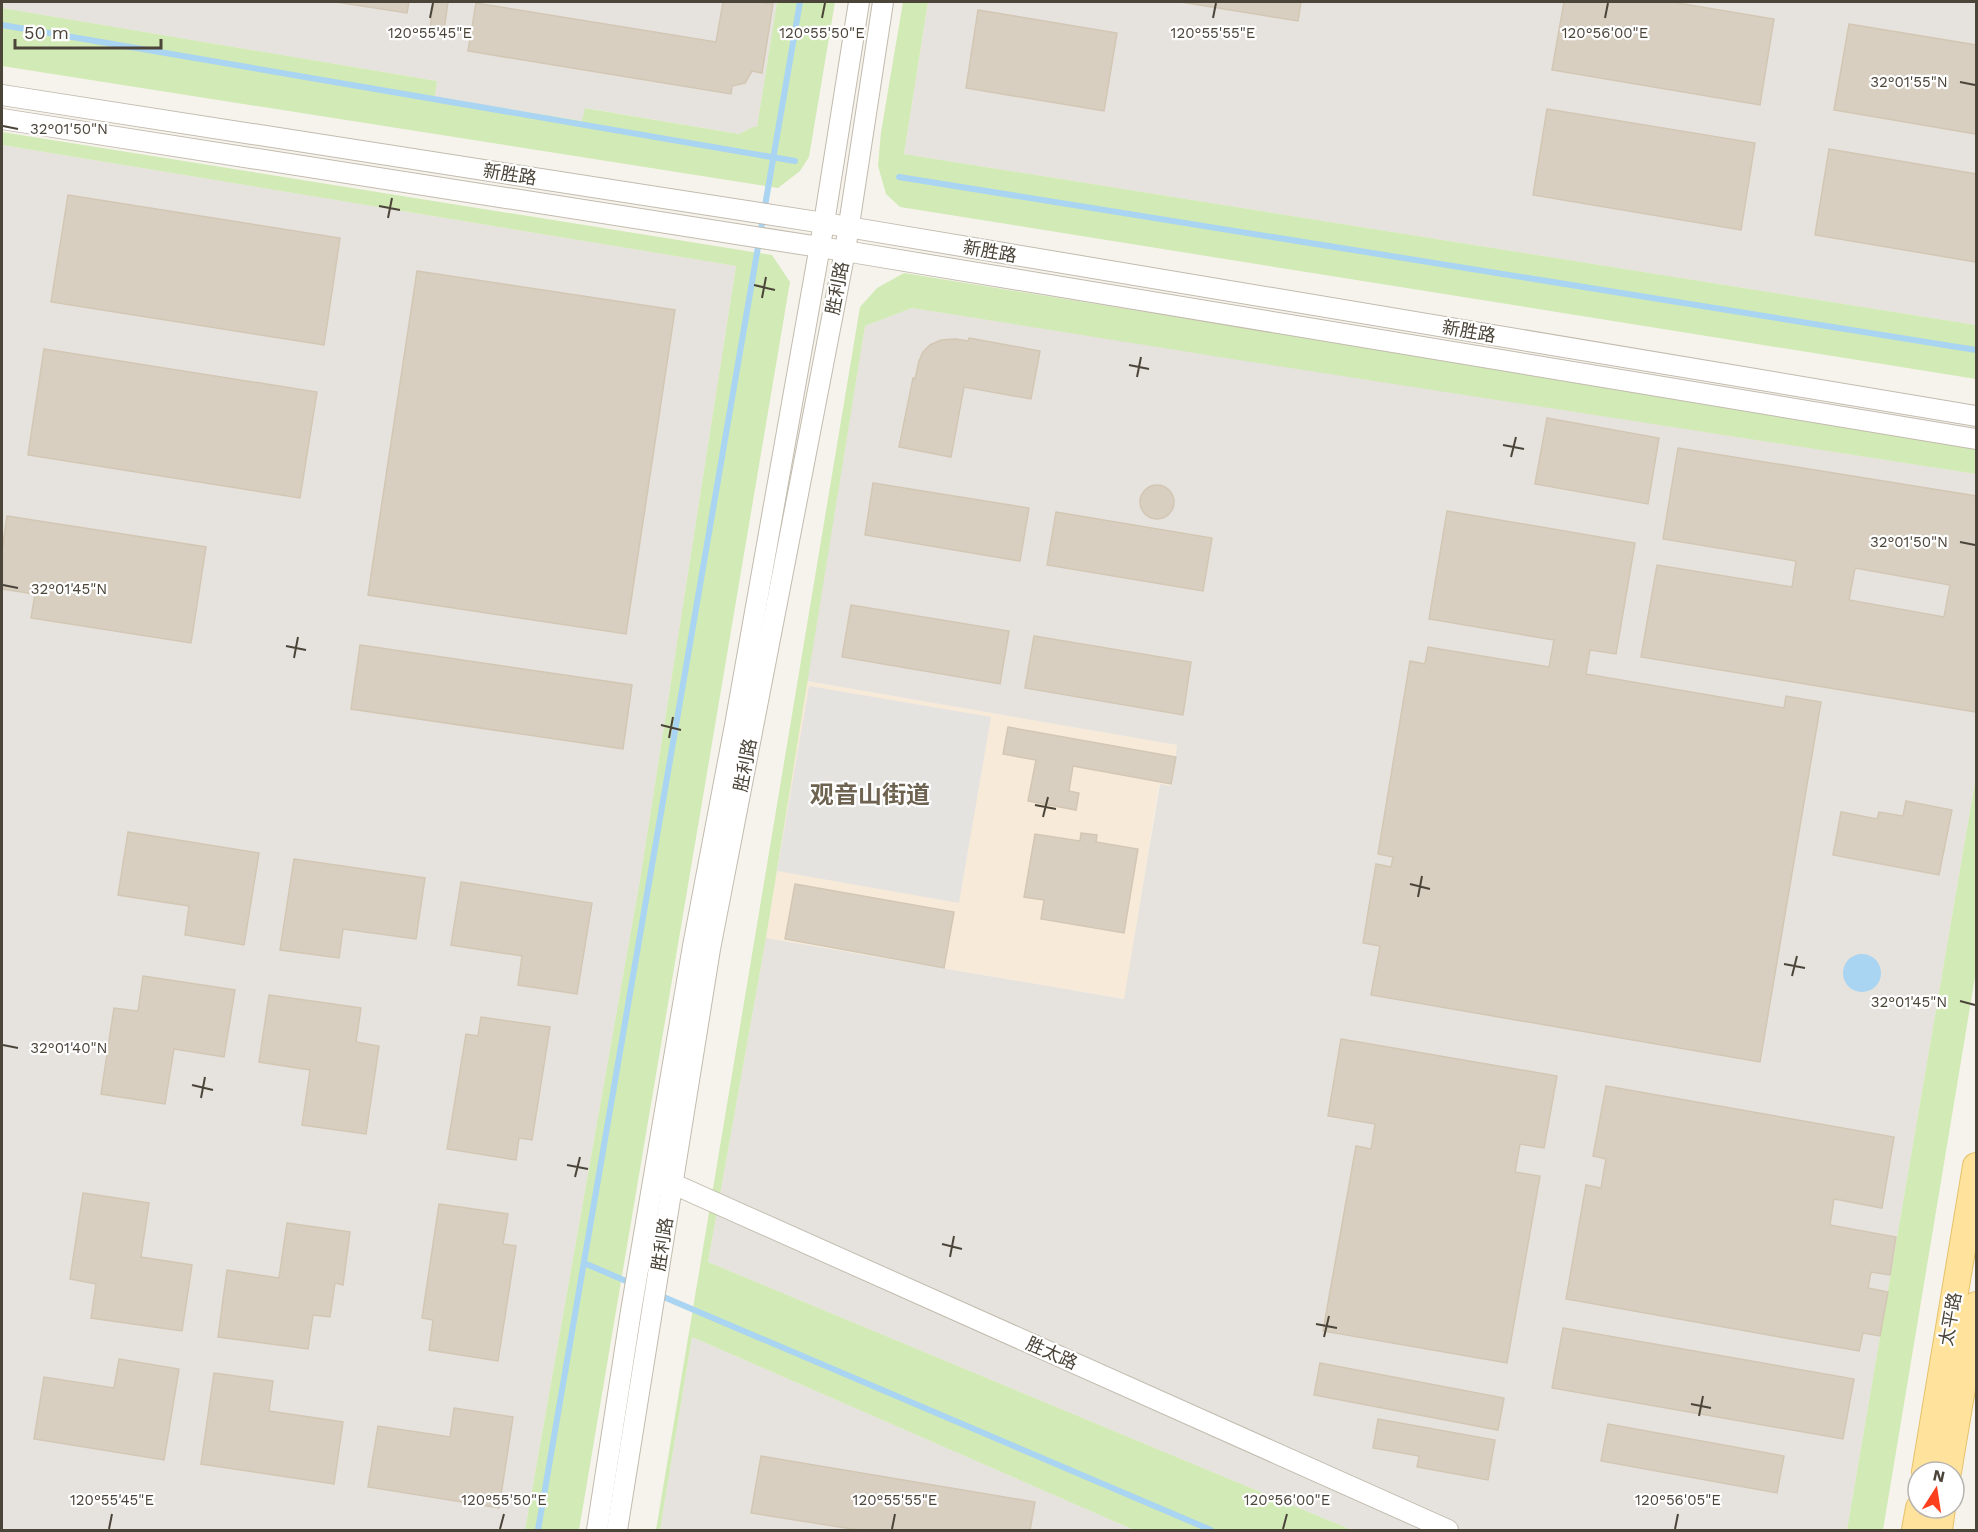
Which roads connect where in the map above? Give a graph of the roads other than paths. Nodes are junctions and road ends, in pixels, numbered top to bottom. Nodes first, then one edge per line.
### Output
1 (859, 2) edge
2 (883, 2) edge
3 (2, 95) edge
4 (2, 119) edge
5 (824, 223) junction
6 (849, 228) junction
7 (819, 248) junction
8 (845, 251) junction
9 (1977, 416) edge
10 (1977, 439) edge
11 (1977, 1166) edge
12 (664, 1179) junction
13 (1977, 1305) edge
14 (641, 1313) junction
15 (1926, 1460) edge
16 (1950, 1460) edge
17 (597, 1530) edge
18 (617, 1530) edge
19 (1448, 1530) edge

1 - 5 street, 胜利路
2 - 6 street, 胜利路
3 - 5 street, 新胜路
4 - 7 street, 新胜路
5 - 6 street, 新胜路
5 - 7 street, 胜利路
6 - 8 street, 胜利路
6 - 9 street, 新胜路
7 - 8 street, 新胜路
7 - 12 street, 胜利路
8 - 10 street, 新胜路
8 - 12 street, 胜利路
11 - 15 main road, 太平路
12 - 14 street, 胜利路
12 - 19 street, 胜太路
13 - 16 main road, 太平路
14 - 17 street, 胜利路
14 - 18 street, 胜利路

